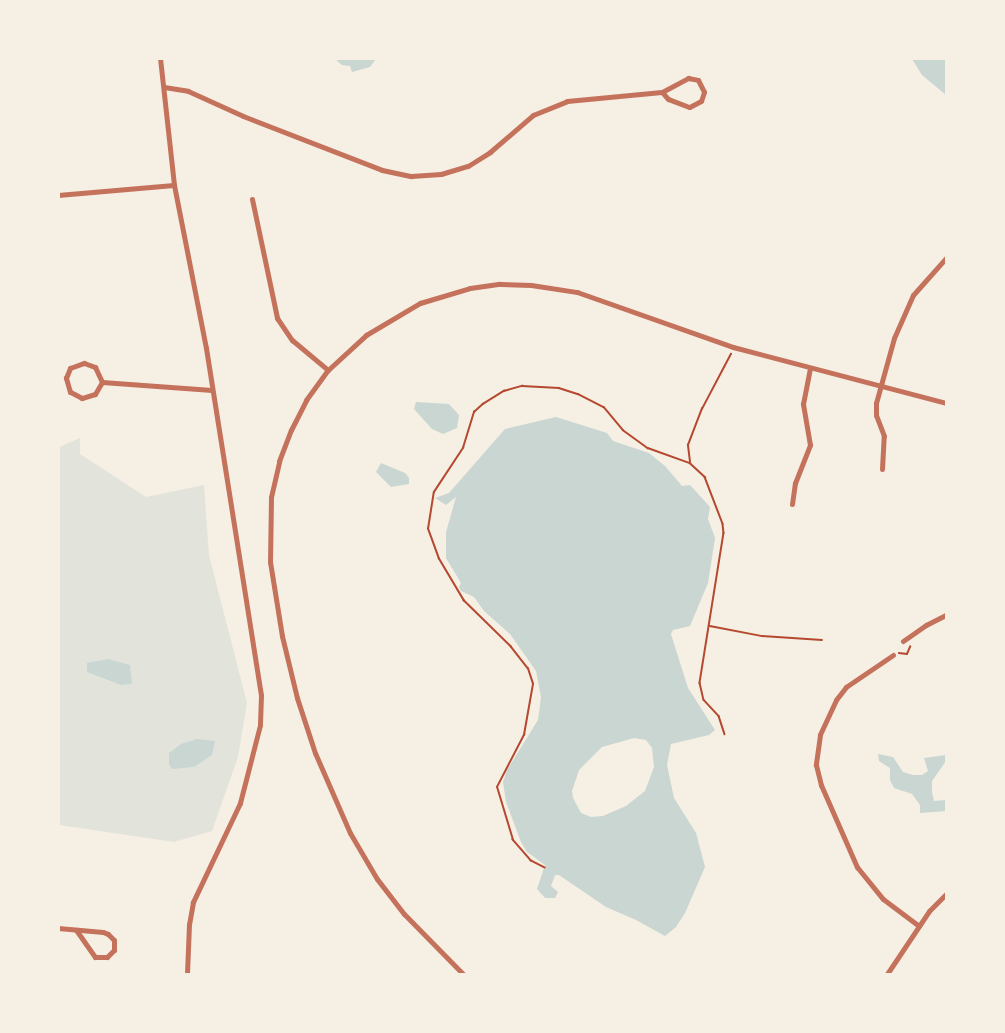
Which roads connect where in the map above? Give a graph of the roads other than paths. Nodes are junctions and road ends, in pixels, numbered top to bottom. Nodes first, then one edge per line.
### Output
1 (160, 58) edge
2 (164, 87) junction
3 (662, 93) junction
4 (174, 185) junction
5 (58, 195) edge
6 (252, 199) dead end
7 (946, 258) edge
8 (810, 369) junction
9 (328, 370) junction
10 (102, 382) junction
11 (881, 386) junction
12 (212, 390) junction
13 (946, 404) edge
14 (882, 469) dead end
15 (792, 504) dead end
16 (946, 615) edge
17 (903, 641) dead end
18 (893, 655) dead end
19 (946, 894) edge
20 (919, 926) junction
21 (58, 928) edge
22 (76, 930) junction
23 (187, 975) edge
24 (463, 975) edge
25 (887, 975) edge

1 - 2 street
2 - 3 street
2 - 4 street
3 - 3 street
4 - 5 street
4 - 12 street
6 - 9 street
7 - 11 street
8 - 9 street
8 - 11 street
8 - 15 street
9 - 24 street
10 - 10 street
10 - 12 street
11 - 13 street
11 - 14 street
12 - 23 street
16 - 17 street
18 - 20 street
19 - 20 street
20 - 25 street
21 - 22 street
22 - 22 street

